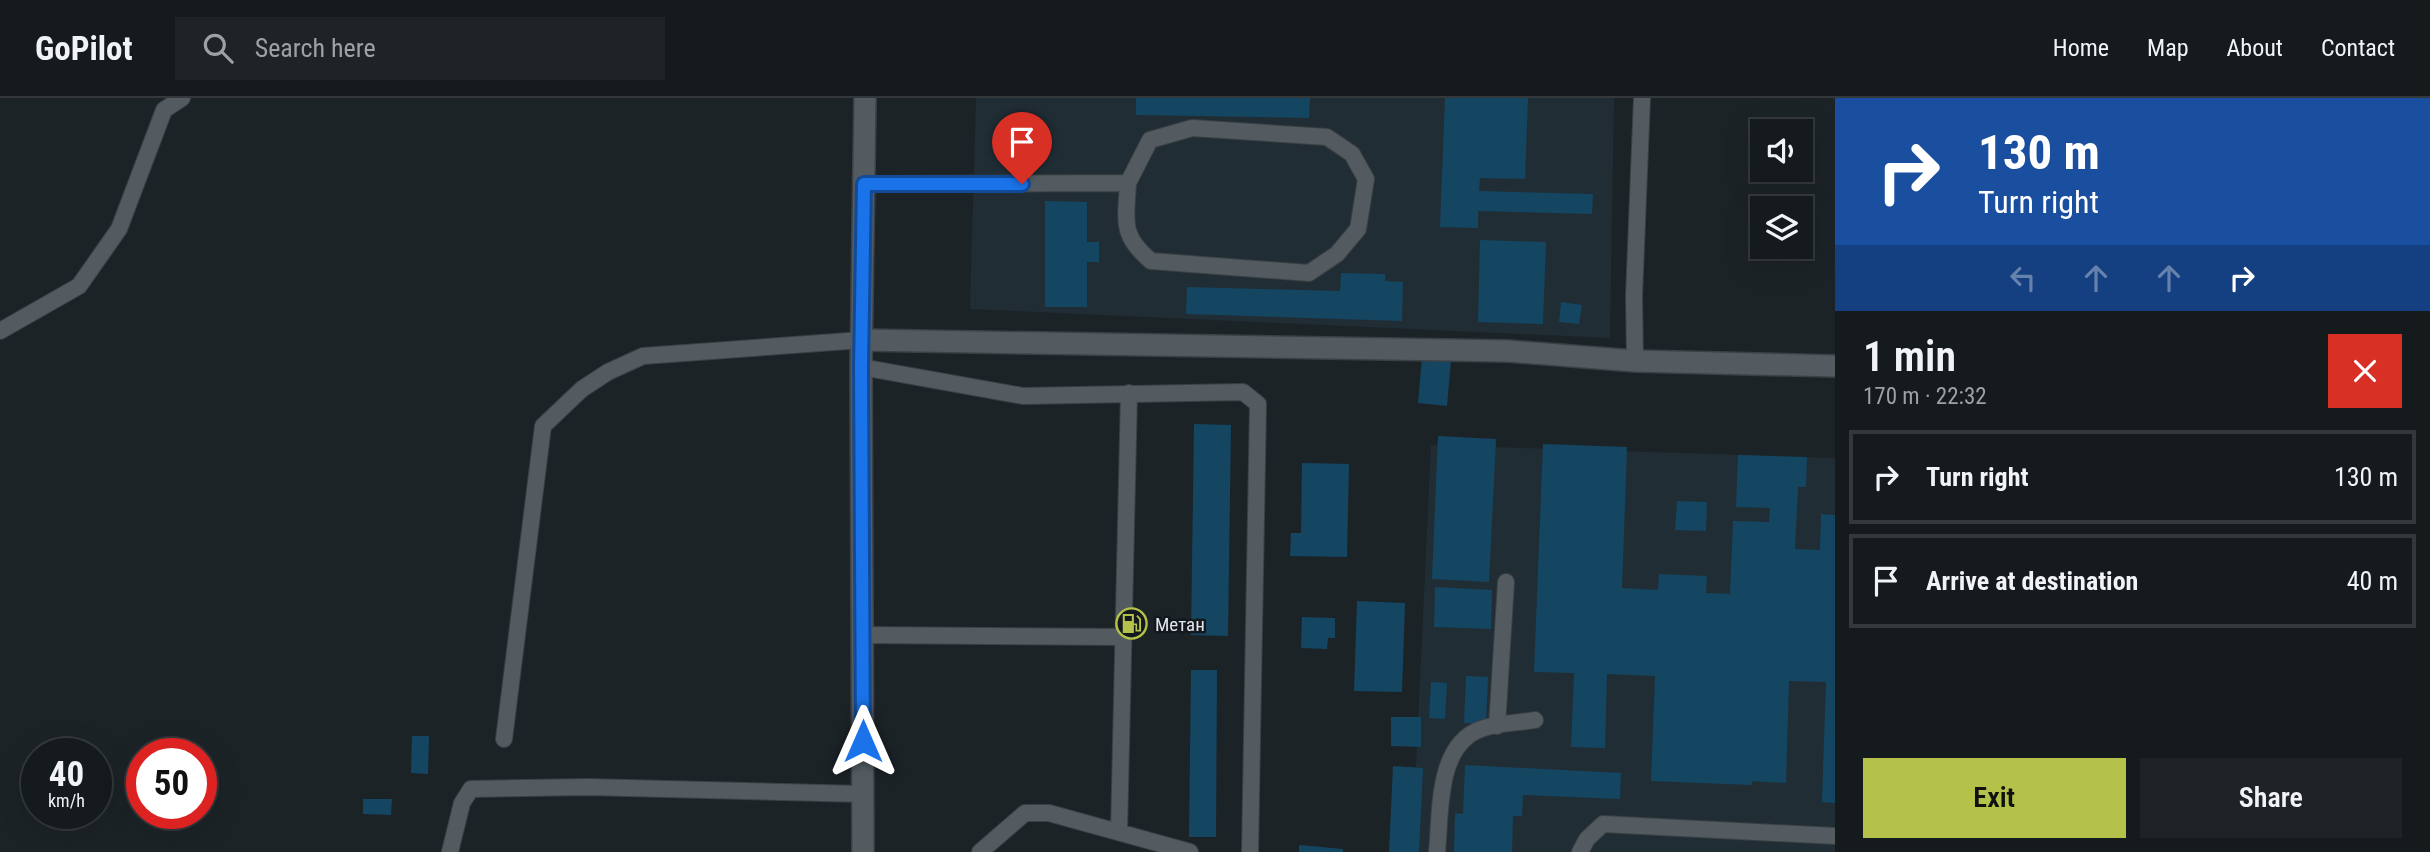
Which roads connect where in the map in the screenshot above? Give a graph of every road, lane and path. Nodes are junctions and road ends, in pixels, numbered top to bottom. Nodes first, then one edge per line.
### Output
1 (182, 98) edge
2 (865, 98) edge
3 (1642, 98) edge
4 (864, 184) junction
5 (1128, 184) junction
6 (0, 331) edge
7 (862, 340) junction
8 (1635, 361) junction
9 (861, 367) junction
10 (1829, 368) edge
11 (1129, 393) junction
12 (1506, 582) dead end
13 (863, 635) junction
14 (1124, 637) junction
15 (1535, 720) dead end
16 (1497, 726) junction
17 (504, 739) dead end
18 (863, 794) junction
19 (1119, 832) junction
20 (1835, 836) edge
21 (450, 852) edge
22 (863, 852) edge
23 (980, 852) edge
24 (1190, 852) edge
25 (1250, 852) edge
26 (1437, 852) edge
27 (1580, 852) edge

1 - 6 lane
2 - 4 street
3 - 8 lane
4 - 5 lane
4 - 7 street
5 - 5 lane
7 - 8 street
7 - 9 street
7 - 17 lane
8 - 10 street
9 - 11 lane
9 - 13 street
11 - 14 lane
11 - 25 lane
12 - 16 lane
13 - 14 lane
13 - 18 street
14 - 19 lane
15 - 16 lane
16 - 26 lane
18 - 21 lane
18 - 22 street
19 - 23 lane
19 - 24 lane
20 - 27 lane

